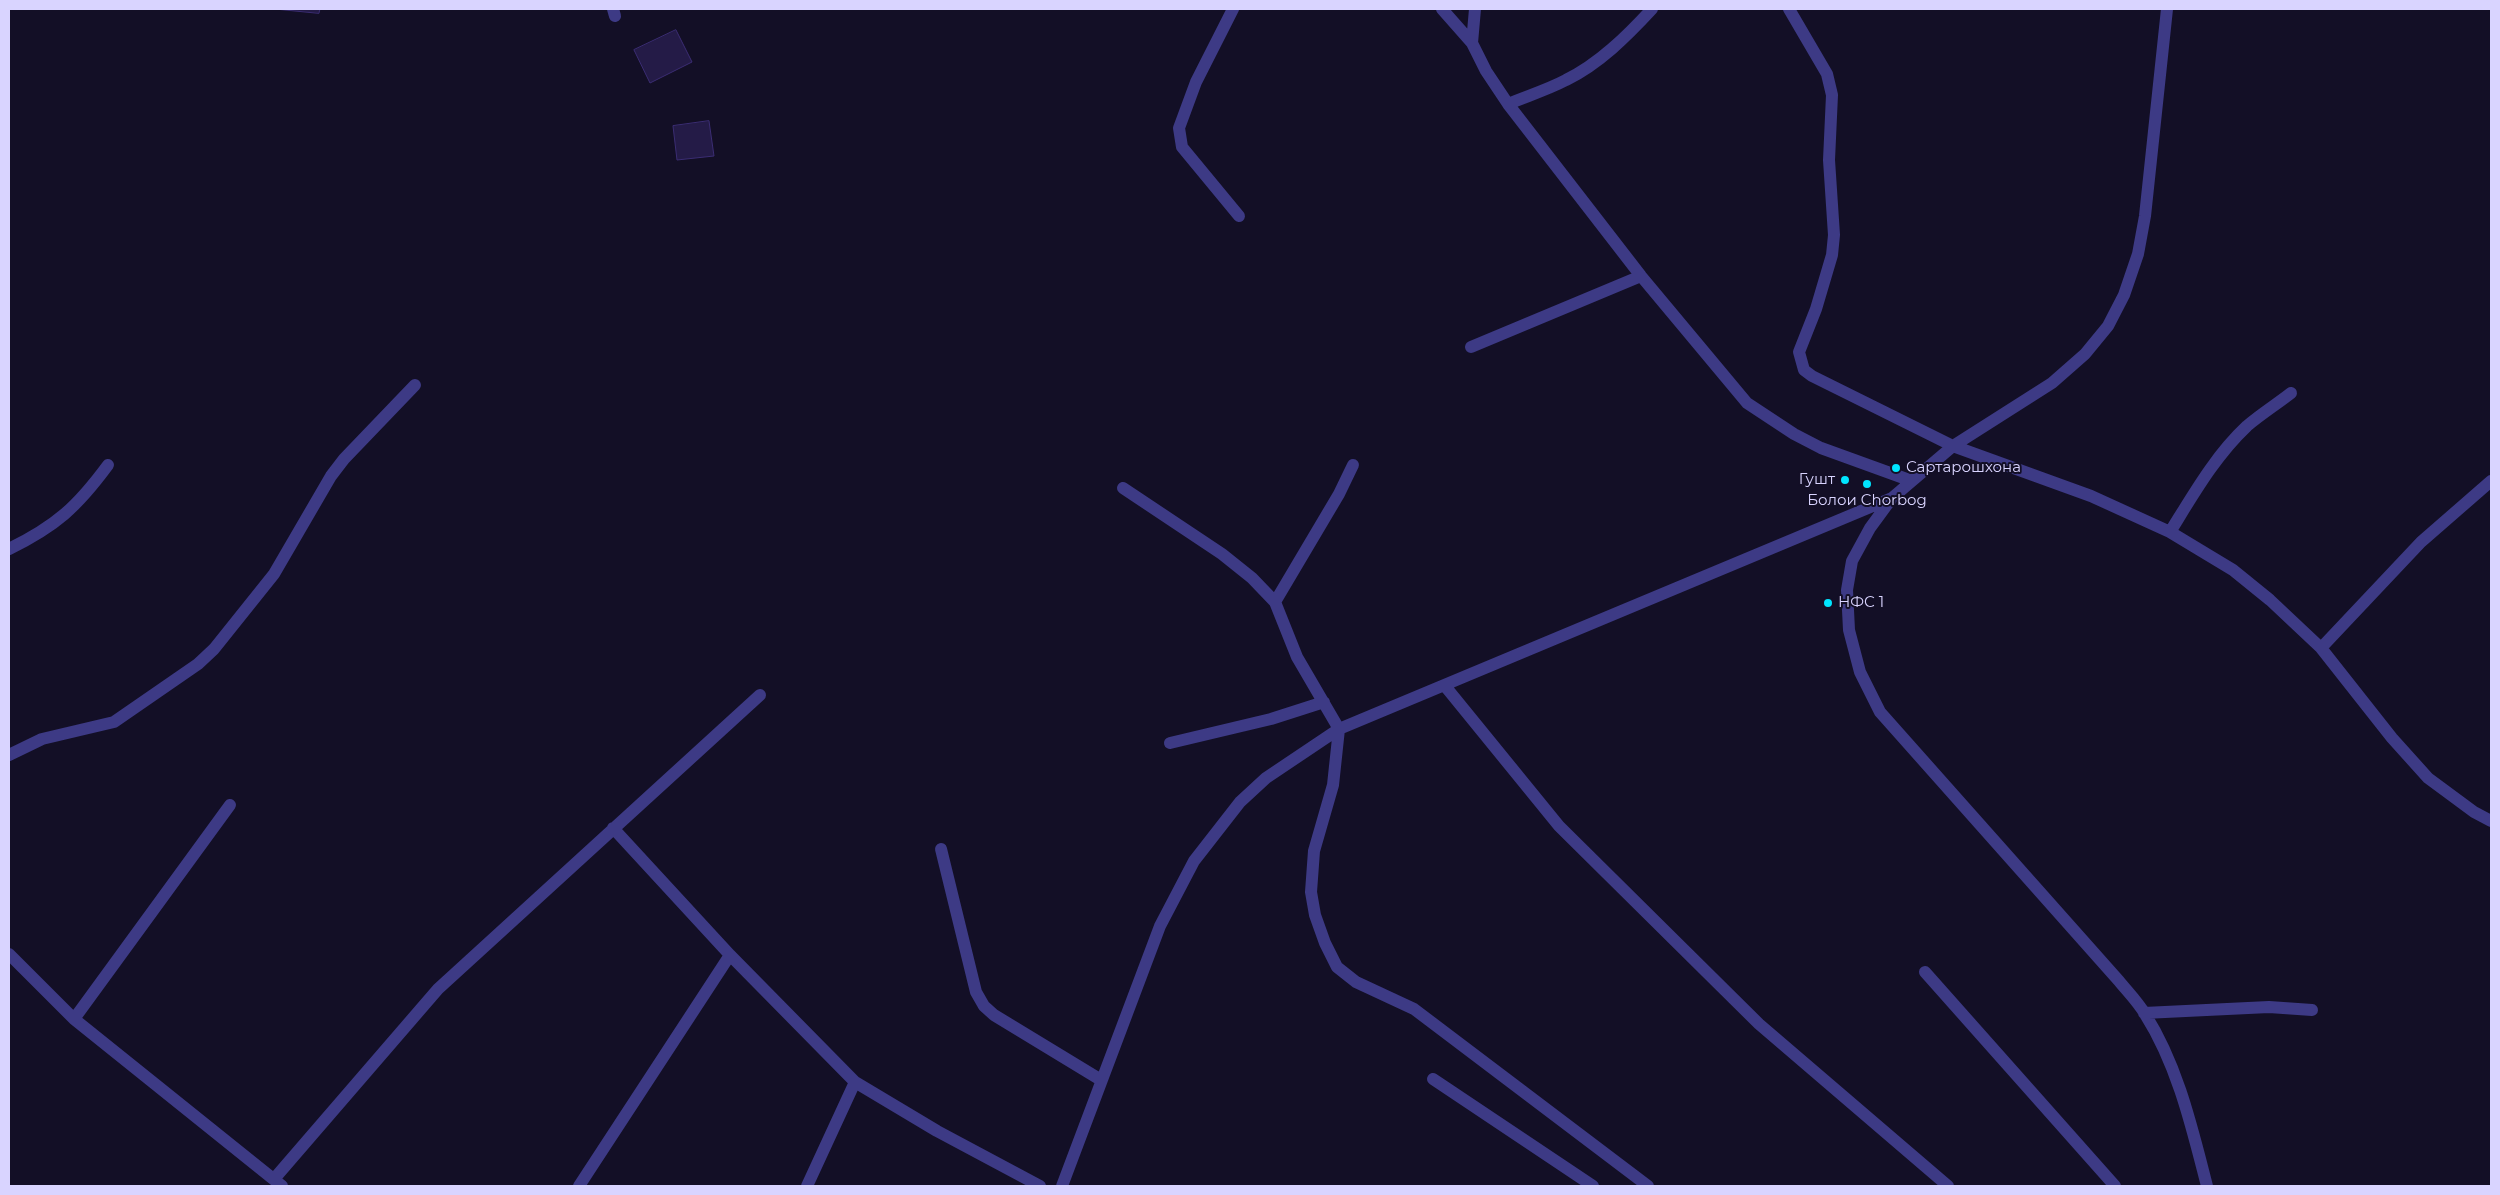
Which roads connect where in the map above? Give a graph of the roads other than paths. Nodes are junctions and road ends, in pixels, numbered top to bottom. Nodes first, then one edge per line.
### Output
1 (1232, 9) edge
2 (1442, 9) edge
3 (1475, 9) edge
4 (1652, 9) edge
5 (1789, 9) edge
6 (2167, 9) edge
7 (1472, 43) junction
8 (1508, 104) junction
9 (1238, 216) dead end
10 (1641, 276) junction
11 (1471, 347) dead end
12 (415, 384) dead end
13 (2291, 394) dead end
14 (1953, 446) junction
15 (108, 465) dead end
16 (1353, 465) dead end
17 (1912, 481) junction
18 (2491, 482) edge
19 (1123, 488) dead end
20 (1892, 498) junction
21 (2170, 532) junction
22 (9, 549) edge
23 (1275, 602) junction
24 (2321, 648) junction
25 (1445, 686) junction
26 (760, 695) dead end
27 (1324, 702) junction
28 (1339, 729) junction
29 (1170, 744) dead end
30 (9, 755) edge
31 (230, 805) dead end
32 (2491, 821) edge
33 (614, 828) junction
34 (941, 848) dead end
35 (9, 954) edge
36 (730, 955) junction
37 (1925, 972) dead end
38 (2312, 1010) dead end
39 (2144, 1013) junction
40 (74, 1018) junction
41 (1433, 1079) dead end
42 (1101, 1080) junction
43 (855, 1082) junction
44 (278, 1183) edge
45 (579, 1186) edge
46 (807, 1186) edge
47 (1040, 1186) edge
48 (1062, 1186) edge
49 (1592, 1186) edge
50 (1648, 1186) edge
51 (1948, 1186) edge
52 (2115, 1186) edge
53 (2207, 1186) edge

1 - 9 street
2 - 7 street
3 - 7 street
4 - 8 street
5 - 14 street
6 - 14 street
7 - 8 street
8 - 10 street
10 - 11 street
10 - 17 street
12 - 30 street
13 - 21 street
14 - 17 street
14 - 21 street
15 - 22 street
16 - 23 street
17 - 20 street
18 - 24 street
19 - 23 street
20 - 25 street
20 - 39 street
21 - 24 street
23 - 27 street
24 - 32 street
25 - 28 street
25 - 51 street
26 - 33 street
27 - 28 street
27 - 29 street
28 - 42 street
28 - 50 street
31 - 40 street
33 - 36 street
33 - 44 street
34 - 42 street
35 - 40 street
36 - 43 street
36 - 45 street
37 - 52 street
38 - 39 street
39 - 53 street
40 - 44 street
41 - 49 street
42 - 48 street
43 - 46 street
43 - 47 street

